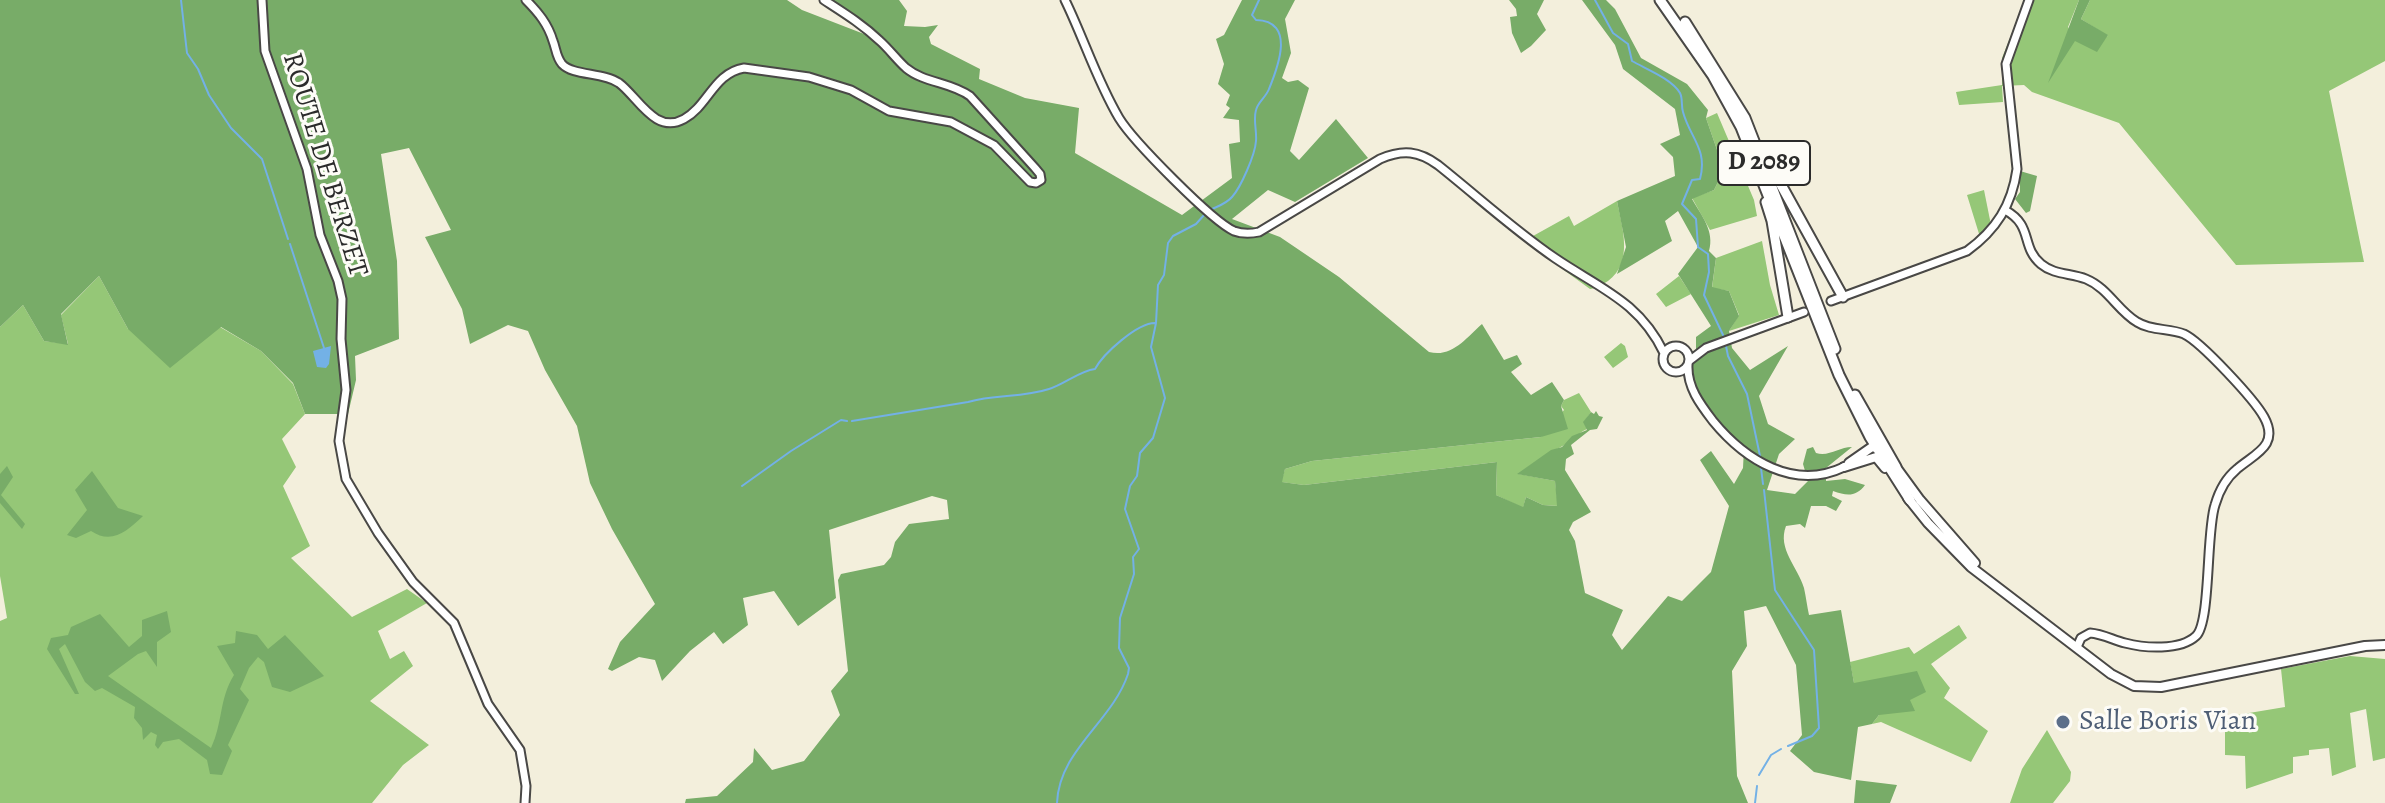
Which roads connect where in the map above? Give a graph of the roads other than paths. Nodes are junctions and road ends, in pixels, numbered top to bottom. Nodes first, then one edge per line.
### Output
1 (262, 0) edge
2 (526, 0) edge
3 (824, 0) edge
4 (1065, 0) edge
5 (1660, 0) edge
6 (1668, 0) edge
7 (2029, 0) edge
8 (1743, 122) junction
9 (2005, 210) junction
10 (1843, 297) junction
11 (1831, 301) dead end
12 (1804, 312) dead end
13 (1788, 317) junction
14 (1656, 335) junction
15 (1673, 347) junction
16 (1683, 348) junction
17 (1706, 348) junction
18 (1664, 353) junction
19 (1688, 363) junction
20 (1675, 372) junction
21 (1694, 395) junction
22 (1876, 447) junction
23 (1844, 467) junction
24 (1896, 467) junction
25 (1910, 500) junction
26 (2008, 594) junction
27 (2385, 645) edge
28 (2077, 647) junction
29 (525, 803) edge

1 - 29 street, ROUTE DE BERZET
2 - 3 street
4 - 14 street
5 - 8 highway, D 2089
6 - 8 highway, D 2089
7 - 9 street
8 - 10 highway
8 - 13 highway
8 - 22 highway, D 2089
8 - 24 highway, D 2089
9 - 10 street
9 - 28 street
10 - 11 street
12 - 13 street
13 - 17 street
14 - 15 street
14 - 18 street
15 - 16 street
15 - 18 street
16 - 17 street
16 - 19 street
17 - 19 street
18 - 20 street
19 - 20 street
19 - 21 street
20 - 21 street
21 - 23 street
22 - 23 main road
22 - 24 main road
22 - 25 highway, D 2089
23 - 25 main road
24 - 26 main road, D 2089
25 - 26 main road, D 2089
26 - 28 main road, D 2089
27 - 28 main road, D 2089

